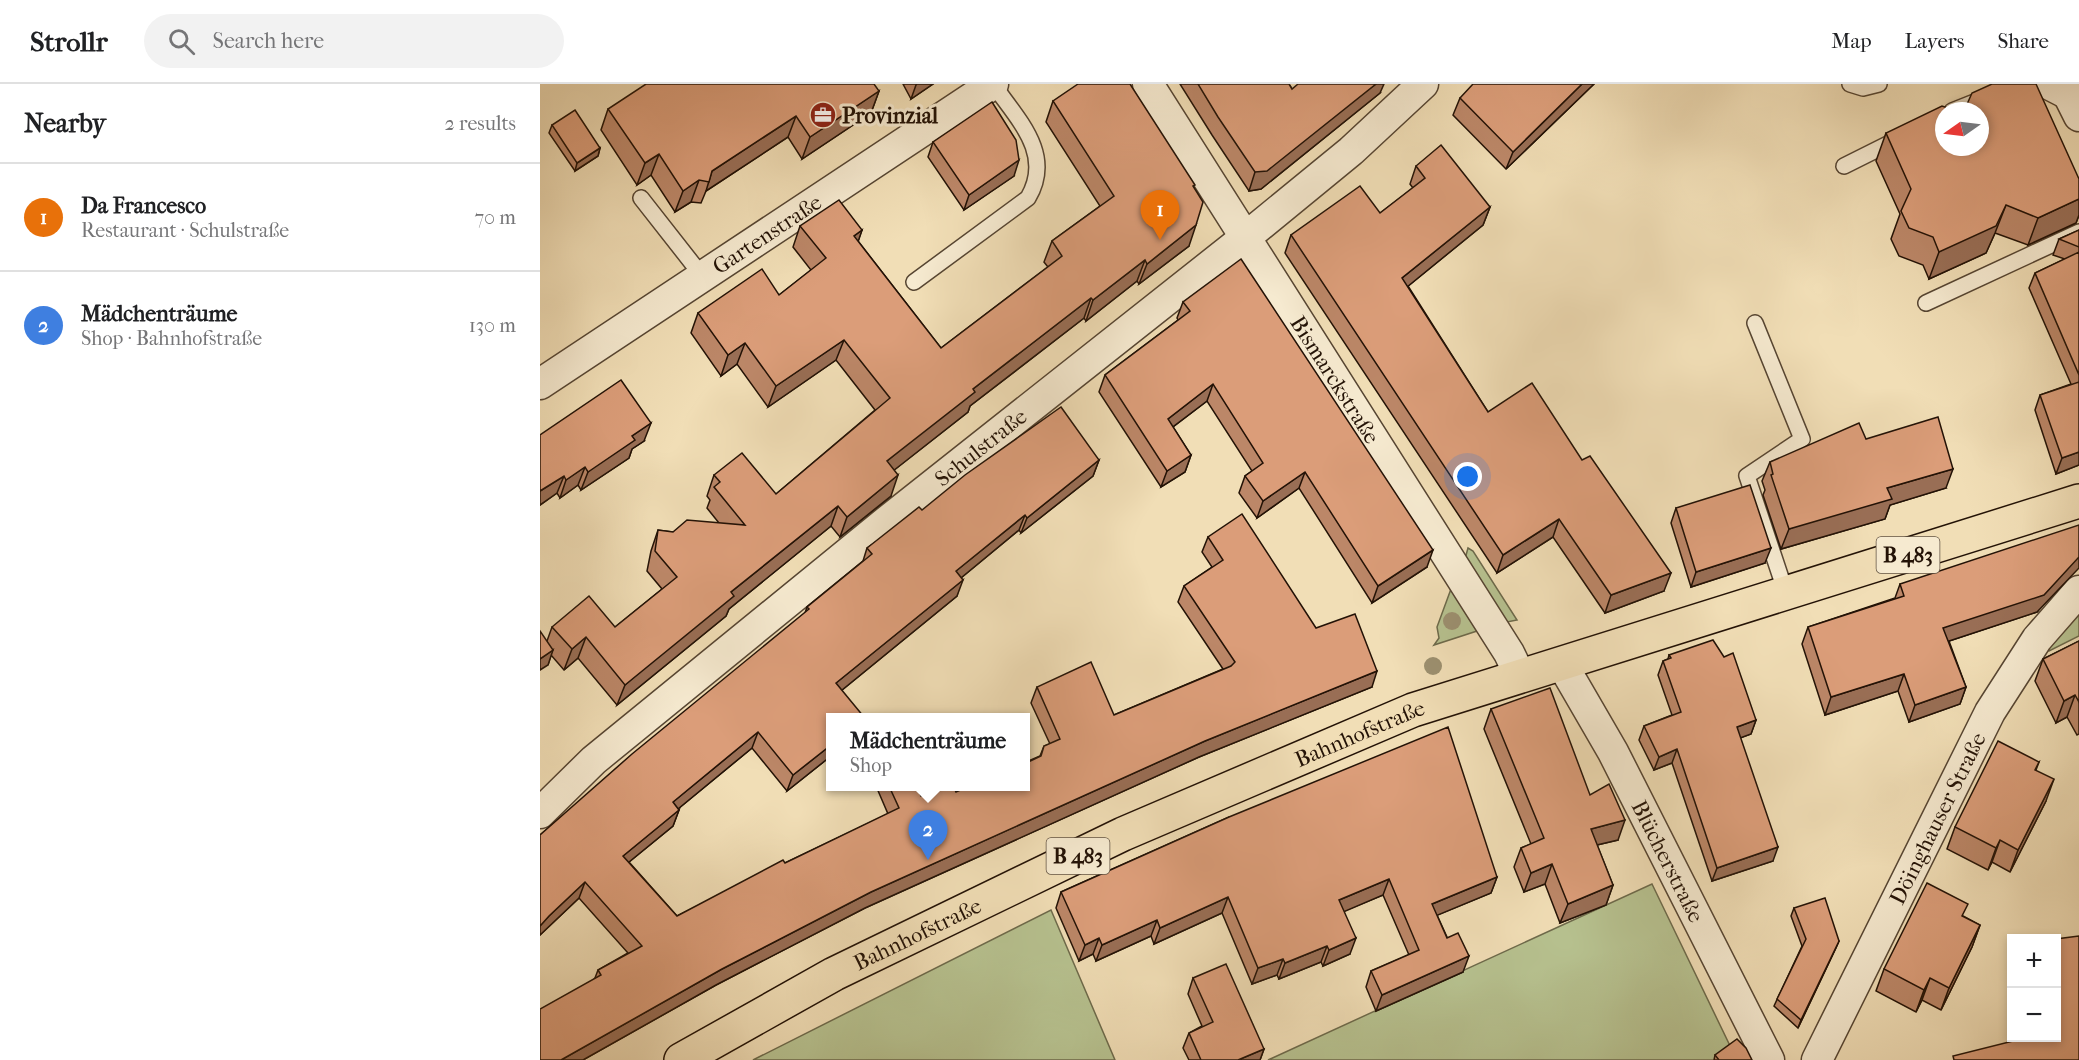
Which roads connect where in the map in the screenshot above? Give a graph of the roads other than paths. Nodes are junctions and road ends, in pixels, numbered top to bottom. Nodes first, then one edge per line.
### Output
1 (993, 84) edge
2 (1148, 84) edge
3 (1423, 84) edge
4 (1850, 84) edge
5 (1880, 84) edge
6 (2020, 84) edge
7 (2032, 84) edge
8 (1975, 102) edge
9 (2071, 102) edge
10 (1914, 130) edge
11 (1844, 166) dead end
12 (641, 198) dead end
13 (2079, 232) edge
14 (1246, 237) junction
15 (703, 278) junction
16 (914, 282) dead end
17 (1926, 303) dead end
18 (1755, 323) dead end
19 (540, 384) edge
20 (2079, 501) edge
21 (2079, 591) edge
22 (1786, 593) junction
23 (1562, 664) junction
24 (1520, 676) junction
25 (540, 813) edge
26 (681, 1060) edge
27 (1769, 1060) edge
28 (1817, 1060) edge

1 - 15 street, Gartenstraße
1 - 16 lane
2 - 14 street, Bismarckstraße
3 - 14 street, Schulstraße
4 - 5 lane
6 - 8 lane
7 - 9 lane
10 - 11 lane
12 - 15 lane
13 - 17 lane
14 - 24 street, Bismarckstraße
14 - 25 street, Schulstraße
15 - 19 street, Gartenstraße
18 - 22 lane
20 - 22 main road, Bahnhofstraße / B 483
21 - 28 street, Döinghauser Straße
22 - 23 main road, Bahnhofstraße / B 483
23 - 24 main road, Bahnhofstraße / B 483
23 - 27 street, Blücherstraße
24 - 26 main road, Bahnhofstraße / B 483

